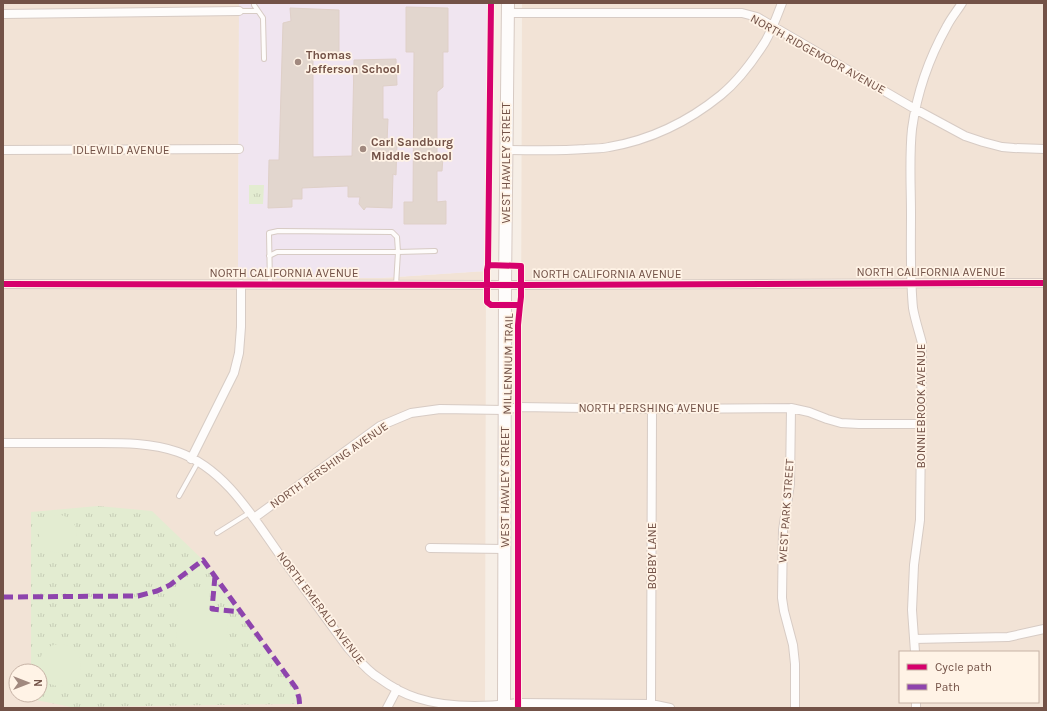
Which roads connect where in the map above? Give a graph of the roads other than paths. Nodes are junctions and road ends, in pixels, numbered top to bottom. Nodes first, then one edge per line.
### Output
1 (254, 3) edge
2 (782, 3) edge
3 (962, 3) edge
4 (508, 8) edge
5 (239, 11) joint
6 (258, 11) junction
7 (3, 14) edge
8 (773, 26) junction
9 (264, 59) dead end
10 (915, 109) junction
11 (239, 149) dead end
12 (1044, 149) edge
13 (3, 150) edge
14 (506, 150) junction
15 (435, 251) dead end
16 (398, 252) junction
17 (269, 256) junction
18 (912, 283) junction
19 (1044, 283) edge
20 (3, 284) edge
21 (241, 284) junction
22 (270, 284) junction
23 (396, 285) junction
24 (505, 285) junction
25 (791, 408) junction
26 (652, 409) junction
27 (505, 410) junction
28 (922, 424) junction
29 (3, 443) edge
30 (194, 460) junction
31 (179, 496) dead end
32 (252, 516) junction
33 (218, 533) dead end
34 (430, 548) dead end
35 (505, 549) junction
36 (1044, 629) edge
37 (914, 639) junction
38 (915, 651) edge
39 (397, 689) junction
40 (651, 704) junction
41 (504, 706) edge
42 (387, 708) edge
43 (670, 708) edge
44 (795, 708) edge

1 - 6 lane
2 - 8 street
3 - 10 street, BONNIEBROOK AVENUE
4 - 8 street, NORTH RIDGEMOOR AVENUE
4 - 14 street, WEST HAWLEY STREET
5 - 6 lane
5 - 7 street
6 - 9 lane
8 - 10 street, NORTH RIDGEMOOR AVENUE
8 - 14 street
10 - 12 street, NORTH RIDGEMOOR AVENUE
10 - 18 street, BONNIEBROOK AVENUE
11 - 13 street, IDLEWILD AVENUE
14 - 24 street, WEST HAWLEY STREET
15 - 16 lane
16 - 17 lane
16 - 17 lane
16 - 23 lane
17 - 22 lane
18 - 19 street, NORTH CALIFORNIA AVENUE
18 - 24 street, NORTH CALIFORNIA AVENUE
18 - 28 street, BONNIEBROOK AVENUE
20 - 21 street, NORTH CALIFORNIA AVENUE
21 - 22 street, NORTH CALIFORNIA AVENUE
21 - 30 street
22 - 23 street, NORTH CALIFORNIA AVENUE
23 - 24 street, NORTH CALIFORNIA AVENUE
24 - 27 street, WEST HAWLEY STREET
25 - 26 street, NORTH PERSHING AVENUE
25 - 28 street, NORTH PERSHING AVENUE
25 - 44 street, WEST PARK STREET
26 - 27 street, NORTH PERSHING AVENUE
26 - 40 street, BOBBY LANE
27 - 32 street, NORTH PERSHING AVENUE
27 - 35 street, WEST HAWLEY STREET
28 - 37 street, BONNIEBROOK AVENUE
29 - 30 street
30 - 31 lane
30 - 32 street
32 - 33 lane
32 - 39 street, NORTH EMERALD AVENUE
34 - 35 street
35 - 41 street, WEST HAWLEY STREET
36 - 37 street
37 - 38 street, BONNIEBROOK AVENUE
39 - 41 street, NORTH EMERALD AVENUE
39 - 42 street
40 - 41 street, NORTH EMERALD AVENUE
40 - 43 street, NORTH EMERALD AVENUE

